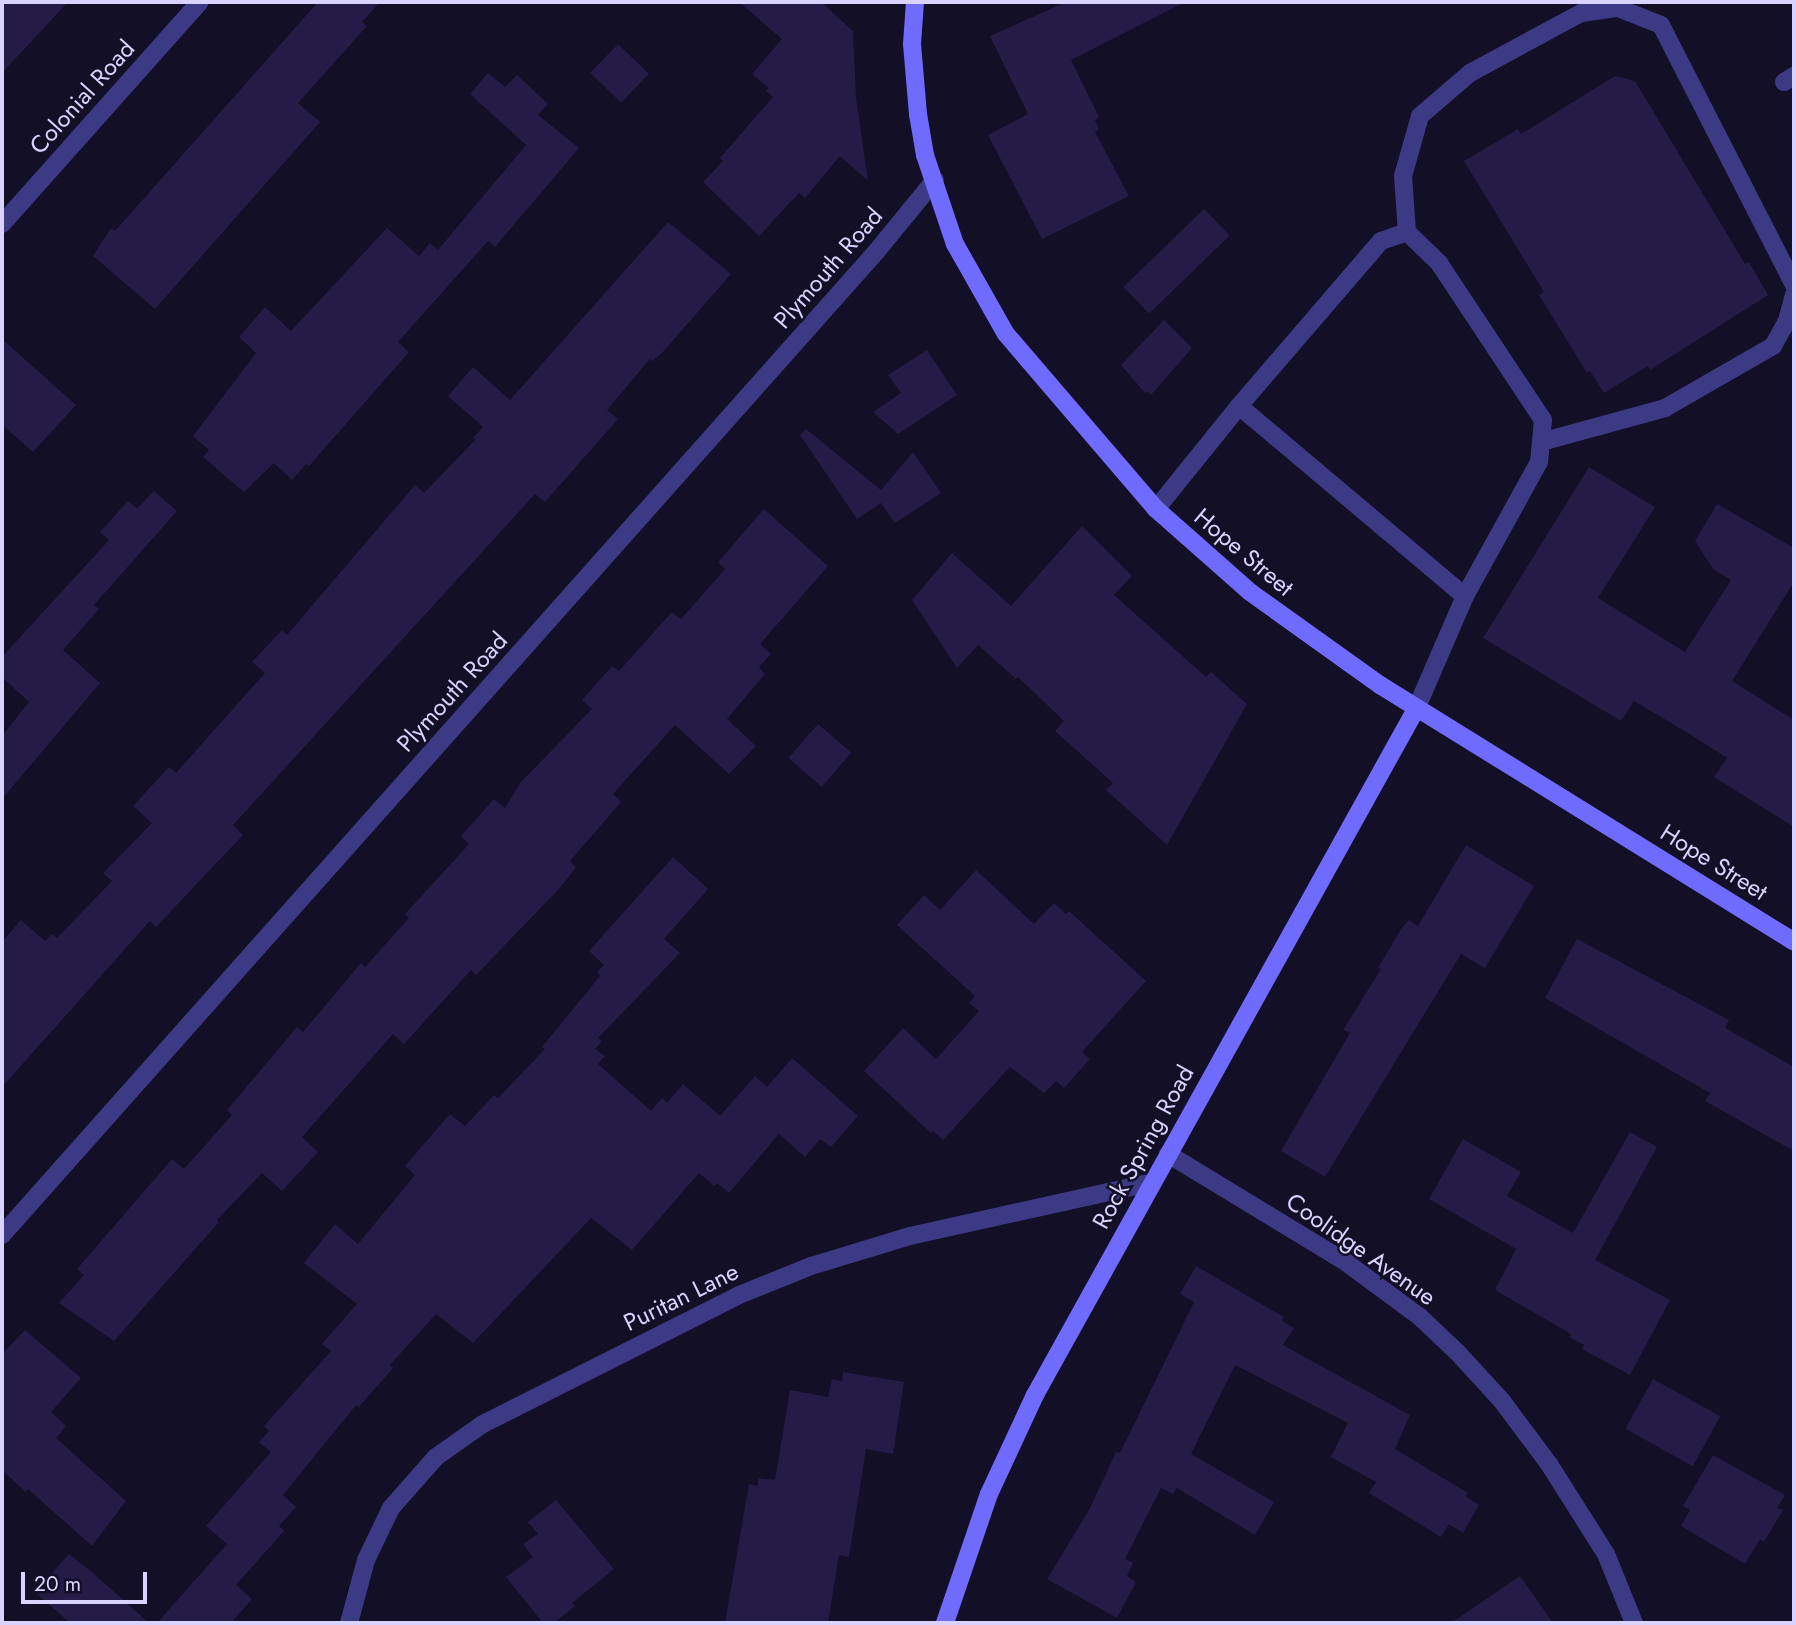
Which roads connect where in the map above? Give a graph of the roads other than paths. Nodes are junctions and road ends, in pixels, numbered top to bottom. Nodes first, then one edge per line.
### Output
1 (200, 2) edge
2 (915, 2) edge
3 (935, 180) junction
4 (2, 224) edge
5 (1407, 232) junction
6 (1794, 285) edge
7 (1794, 295) edge
8 (1239, 406) junction
9 (1541, 442) junction
10 (1156, 509) junction
11 (1465, 596) junction
12 (1416, 709) junction
13 (1794, 942) edge
14 (1168, 1154) junction
15 (1153, 1182) junction
16 (2, 1235) edge
17 (349, 1623) edge
18 (945, 1623) edge
19 (1634, 1623) edge

1 - 4 street, Colonial Road
2 - 3 main road, Hope Street
3 - 10 main road, Hope Street
3 - 16 street, Plymouth Road
5 - 6 street
5 - 8 street
5 - 9 street
7 - 9 street
8 - 10 street
8 - 11 street
9 - 11 street
10 - 12 main road, Hope Street
11 - 12 street
12 - 13 main road, Hope Street
12 - 14 main road, Rock Spring Road
14 - 15 main road, Rock Spring Road
14 - 19 street, Coolidge Avenue
15 - 17 street, Puritan Lane
15 - 18 main road, Rock Spring Road

